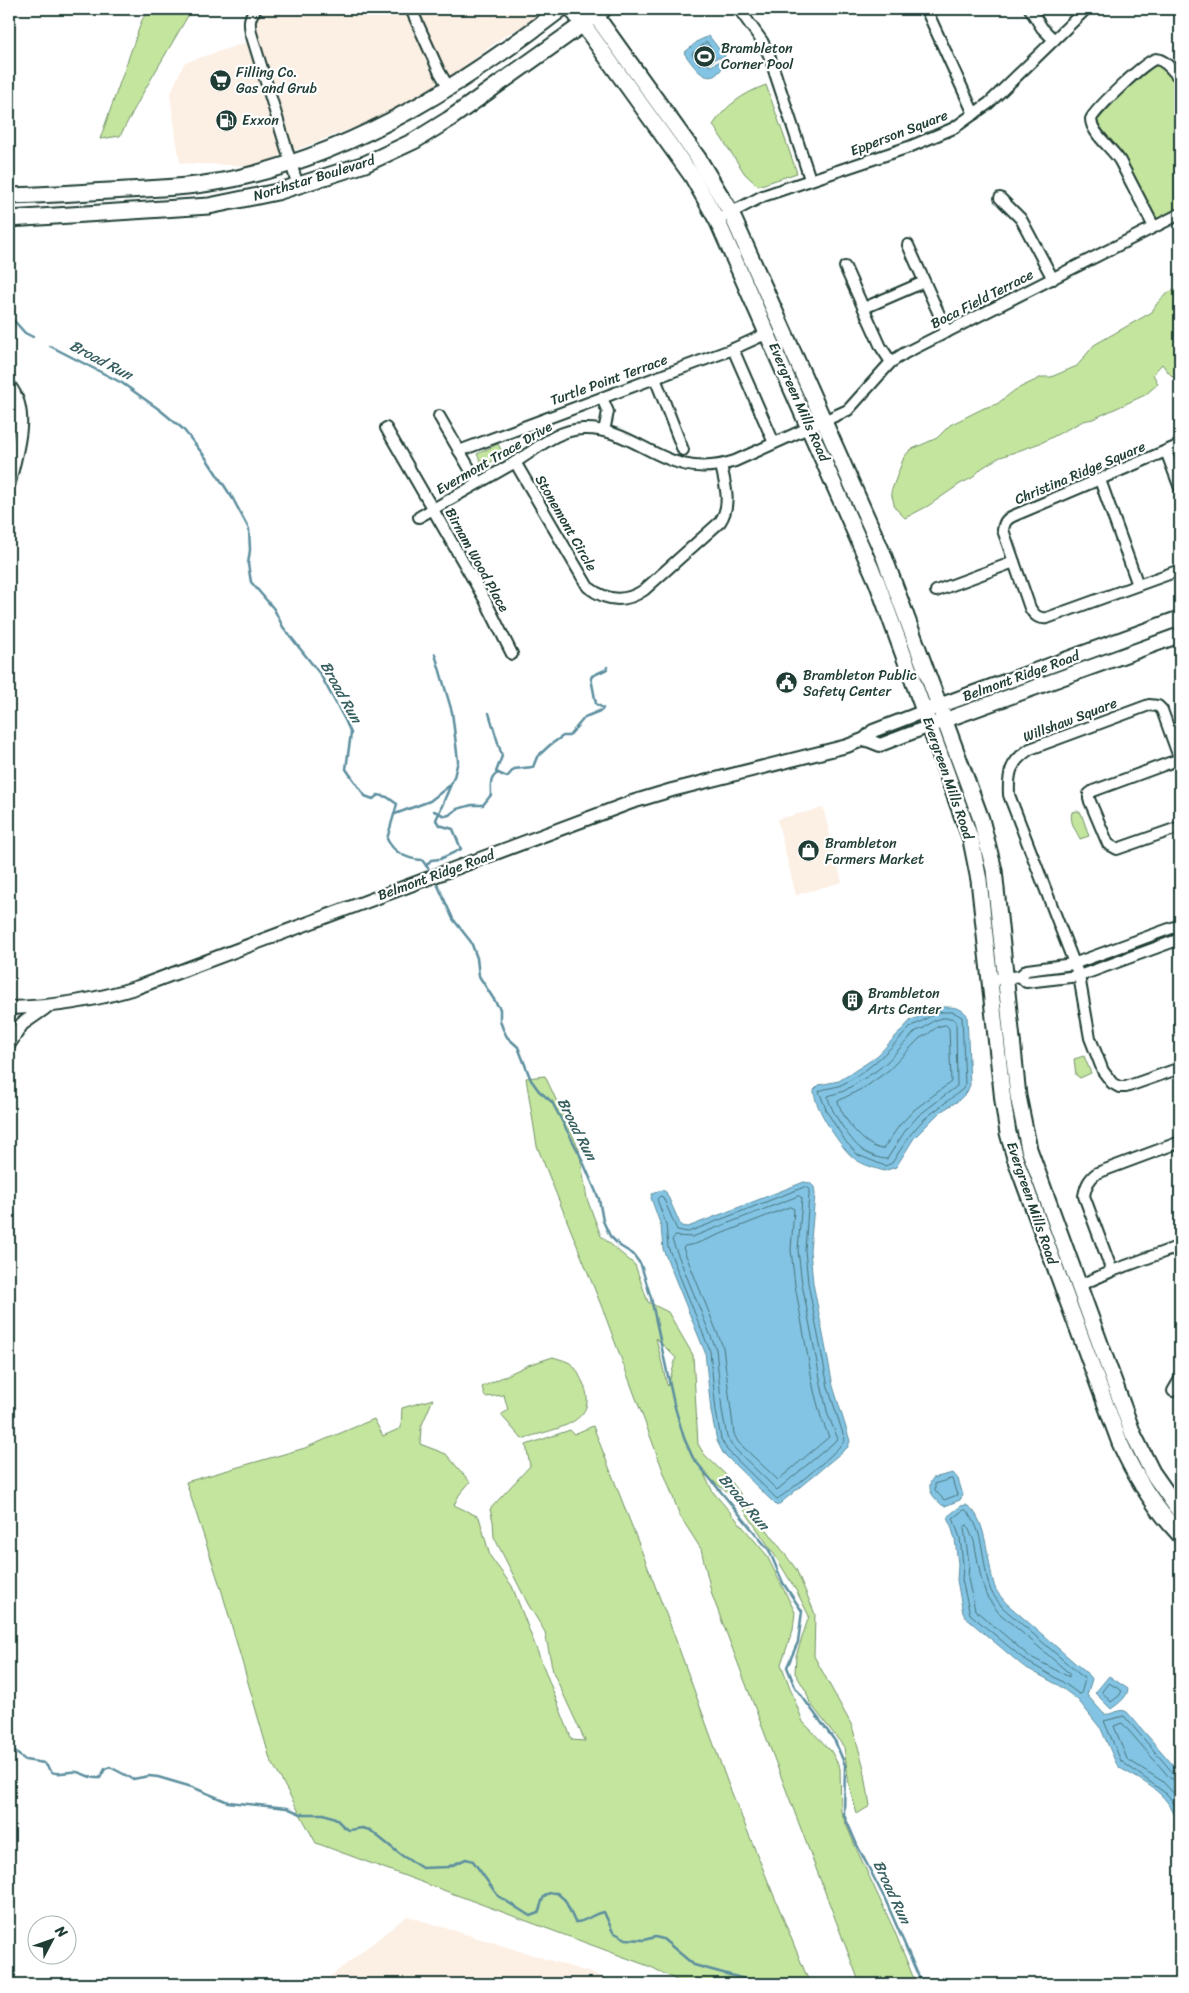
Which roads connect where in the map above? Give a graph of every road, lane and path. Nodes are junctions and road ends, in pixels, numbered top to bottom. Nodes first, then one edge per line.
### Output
1 (256, 9) edge
2 (411, 9) edge
3 (560, 9) edge
4 (572, 9) edge
5 (739, 9) edge
6 (926, 9) edge
7 (1030, 9) edge
8 (1086, 9) edge
9 (597, 11) edge
10 (583, 25) junction
11 (1054, 40) junction
12 (1180, 79) edge
13 (449, 88) junction
14 (974, 114) junction
15 (290, 164) junction
16 (810, 179) junction
17 (298, 186) junction
18 (9, 196) edge
19 (1000, 198) dead end
20 (1180, 214) edge
21 (724, 216) junction
22 (9, 219) edge
23 (1154, 227) junction
24 (908, 245) dead end
25 (845, 267) dead end
26 (1053, 279) junction
27 (924, 282) junction
28 (864, 308) junction
29 (947, 332) junction
30 (768, 333) junction
31 (733, 350) junction
32 (891, 362) junction
33 (655, 378) junction
34 (9, 386) edge
35 (602, 398) junction
36 (439, 416) dead end
37 (824, 421) junction
38 (810, 427) junction
39 (386, 428) dead end
40 (604, 431) junction
41 (774, 443) junction
42 (1178, 446) edge
43 (683, 450) dead end
44 (459, 451) junction
45 (1166, 451) junction
46 (1180, 457) edge
47 (515, 462) junction
48 (721, 466) junction
49 (1100, 480) junction
50 (9, 483) edge
51 (478, 483) junction
52 (1180, 488) edge
53 (433, 509) junction
54 (419, 517) dead end
55 (1014, 562) junction
56 (1180, 570) edge
57 (1138, 585) junction
58 (936, 591) dead end
59 (1180, 618) edge
60 (1180, 635) edge
61 (512, 654) dead end
62 (925, 711) junction
63 (942, 713) junction
64 (930, 726) junction
65 (866, 739) junction
66 (1180, 759) edge
67 (1180, 827) edge
68 (1180, 925) edge
69 (1180, 939) edge
70 (1074, 964) junction
71 (1079, 976) junction
72 (1012, 977) junction
73 (990, 980) junction
74 (48, 1007) junction
75 (9, 1008) edge
76 (9, 1044) edge
77 (1180, 1068) edge
78 (1180, 1142) edge
79 (1180, 1246) edge
80 (1112, 1271) junction
81 (1078, 1286) junction
82 (1180, 1379) edge
83 (1173, 1391) dead end
84 (1180, 1512) edge
85 (1180, 1535) edge

1 - 15 street
2 - 13 street
3 - 13 main road, Northstar Boulevard
4 - 10 main road, Evergreen Mills Road
5 - 16 street
6 - 14 street
7 - 11 street
8 - 11 street, Epperson Square
9 - 10 main road, Northstar Boulevard
9 - 21 main road, Evergreen Mills Road
10 - 17 main road, Northstar Boulevard
10 - 21 main road, Evergreen Mills Road
11 - 14 street, Epperson Square
12 - 23 street
13 - 15 main road, Northstar Boulevard
14 - 16 street, Epperson Square
15 - 17 street
15 - 18 main road, Northstar Boulevard
16 - 21 street, Epperson Square
17 - 22 main road, Northstar Boulevard
19 - 26 street
20 - 23 street, Boca Field Terrace
21 - 30 main road, Evergreen Mills Road
21 - 37 main road, Evergreen Mills Road
23 - 26 street, Boca Field Terrace
24 - 27 street
25 - 28 street
26 - 29 street, Boca Field Terrace
27 - 28 street
27 - 29 street
28 - 32 street
29 - 32 street, Boca Field Terrace
30 - 31 street, Turtle Point Terrace
30 - 38 main road, Evergreen Mills Road
31 - 33 street, Turtle Point Terrace
31 - 41 street
32 - 37 street, Boca Field Terrace
33 - 35 street, Turtle Point Terrace
33 - 43 street
34 - 50 street
35 - 40 street
35 - 44 street, Turtle Point Terrace
36 - 44 street
37 - 38 street, Boca Field Terrace
37 - 63 main road, Evergreen Mills Road
38 - 41 street, Evermont Trace Drive
38 - 62 main road, Evergreen Mills Road
39 - 53 street, Birnam Wood Place
40 - 47 street, Evermont Trace Drive
40 - 48 street, Evermont Trace Drive
41 - 48 street, Evermont Trace Drive
42 - 45 street, Christina Ridge Square
42 - 46 street
44 - 51 street
45 - 49 street, Christina Ridge Square
45 - 52 street
47 - 48 street, Stonemont Circle
47 - 51 street, Evermont Trace Drive
49 - 55 street, Christina Ridge Square
49 - 57 street
51 - 53 street, Evermont Trace Drive
53 - 54 street, Evermont Trace Drive
53 - 61 street, Birnam Wood Place
55 - 57 street, Christina Ridge Square
55 - 58 street
56 - 57 street, Christina Ridge Square
59 - 63 main road, Belmont Ridge Road
60 - 63 main road, Belmont Ridge Road
62 - 63 main road, Belmont Ridge Road
62 - 64 main road, Evergreen Mills Road
62 - 65 street, Belmont Ridge Road
63 - 64 main road, Belmont Ridge Road
63 - 72 main road, Evergreen Mills Road
64 - 65 street, Belmont Ridge Road
64 - 73 main road, Evergreen Mills Road
65 - 74 street, Belmont Ridge Road
66 - 67 street
66 - 70 street, Willshaw Square
68 - 70 street
69 - 71 street
70 - 71 street, Willshaw Square
70 - 72 street
71 - 72 street
71 - 77 street, Willshaw Square
72 - 73 street
72 - 81 main road, Evergreen Mills Road
73 - 85 main road, Evergreen Mills Road
74 - 75 street, Belmont Ridge Road
74 - 76 street
78 - 80 street
79 - 80 street
80 - 81 street
81 - 84 main road, Evergreen Mills Road
82 - 83 street

